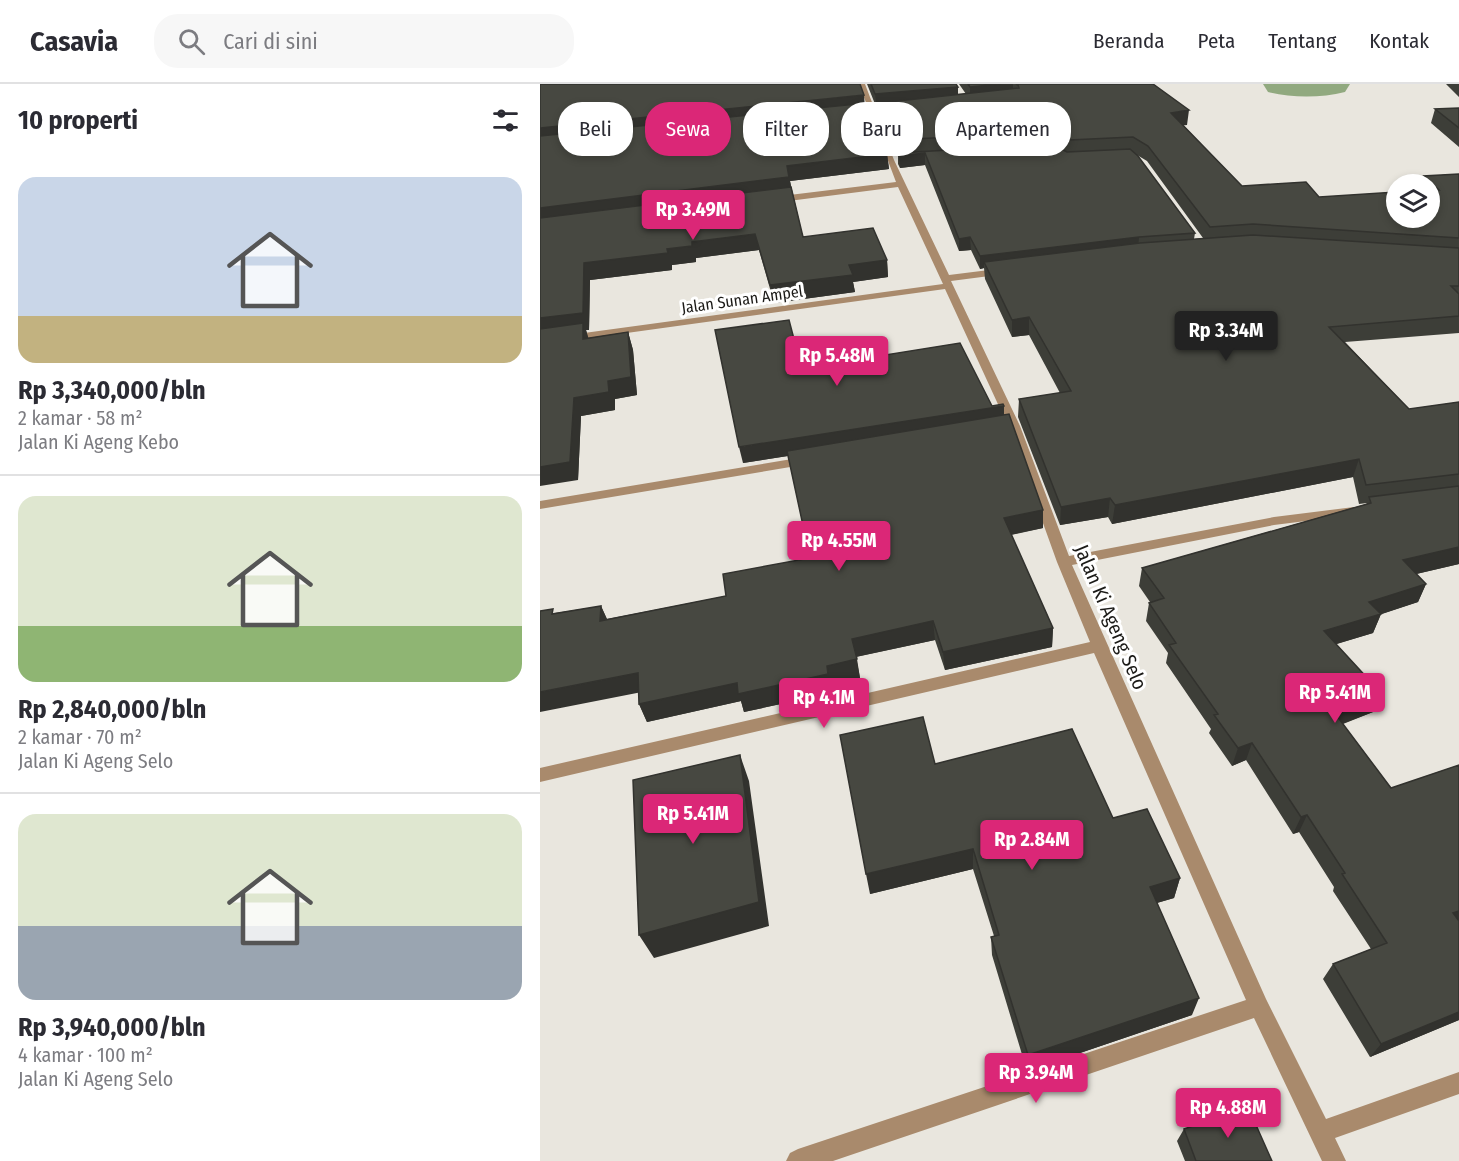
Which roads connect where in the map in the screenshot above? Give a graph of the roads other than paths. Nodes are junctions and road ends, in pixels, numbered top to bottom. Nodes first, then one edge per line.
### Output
1 (862, 84) edge
2 (901, 184) junction
3 (761, 202) edge
4 (1015, 269) edge
5 (946, 283) junction
6 (540, 342) edge
7 (818, 459) edge
8 (540, 505) edge
9 (1366, 509) edge
10 (1064, 562) junction
11 (1099, 646) junction
12 (540, 775) edge
13 (1259, 1006) junction
14 (1459, 1083) edge
15 (1321, 1132) junction
16 (798, 1161) edge
17 (1334, 1161) edge

1 - 2 street, Jalan Ki Ageng Selo
2 - 3 street
2 - 5 street, Jalan Ki Ageng Selo
4 - 5 street, Jalan Sunan Ampel
5 - 6 street, Jalan Sunan Ampel
5 - 10 street, Jalan Ki Ageng Selo
7 - 8 street
9 - 10 street
10 - 11 street, Jalan Ki Ageng Selo
11 - 12 street
11 - 13 street, Jalan Ki Ageng Selo
13 - 15 street, Jalan Ki Ageng Selo
13 - 16 street
14 - 15 street
15 - 17 street, Jalan Ki Ageng Selo

